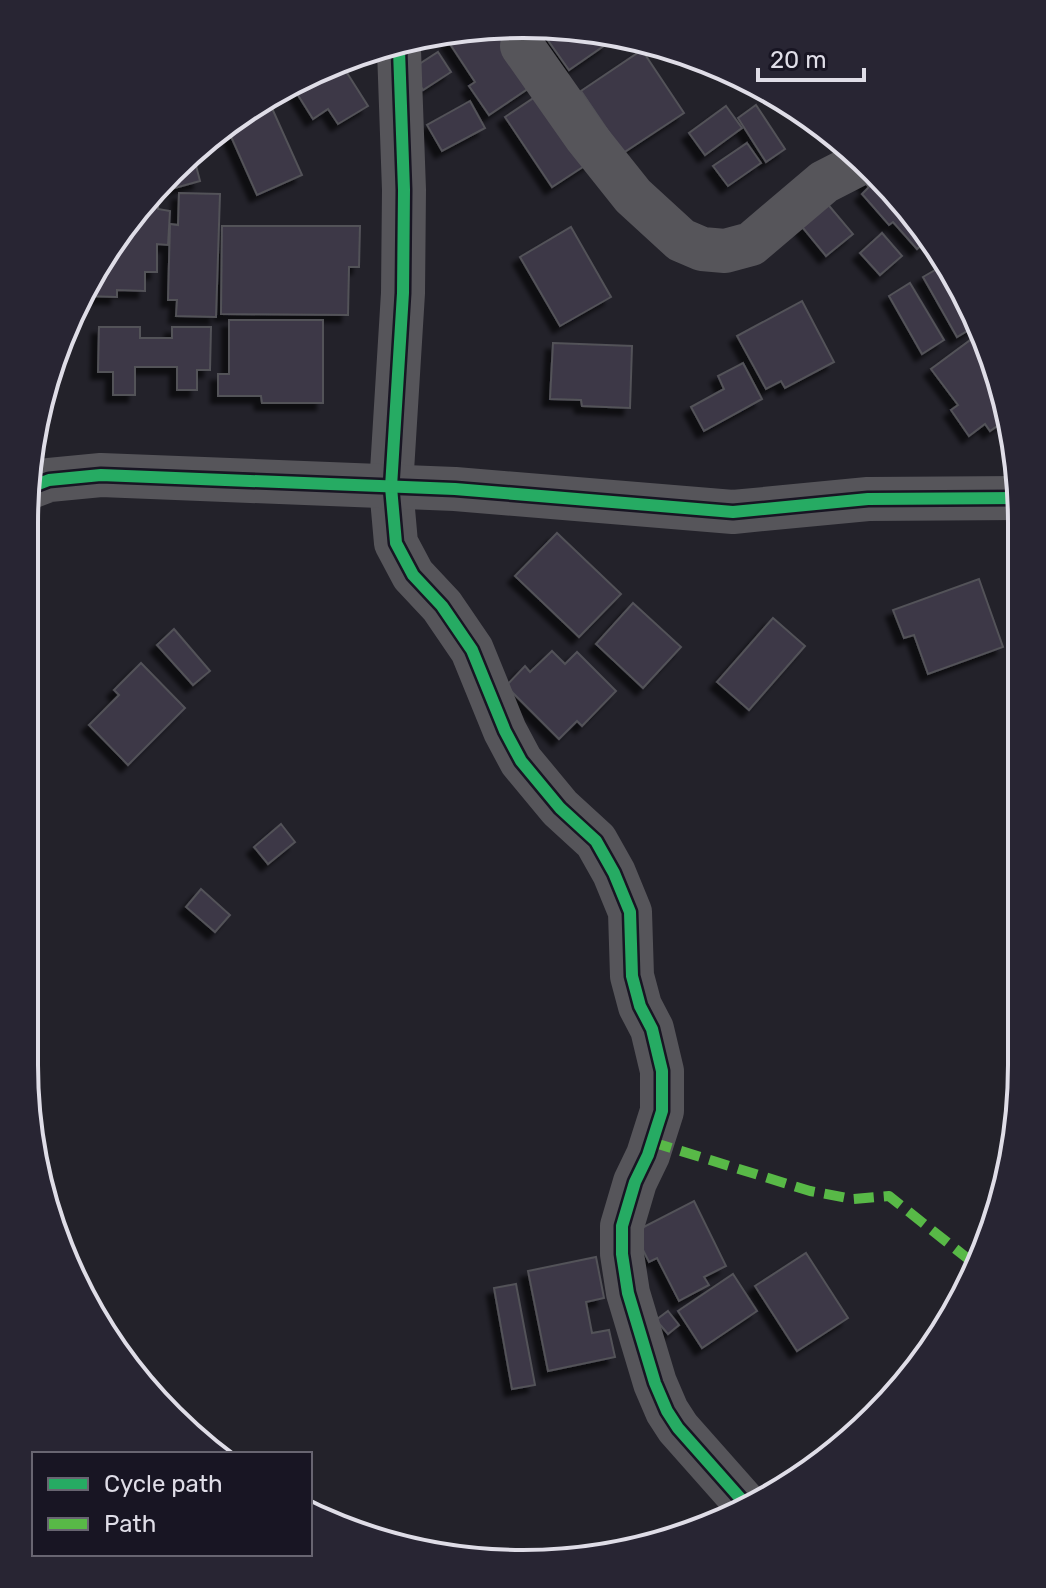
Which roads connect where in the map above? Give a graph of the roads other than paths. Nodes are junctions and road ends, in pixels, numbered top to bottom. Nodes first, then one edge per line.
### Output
1 (522, 46) dead end
2 (399, 54) edge
3 (853, 167) edge
4 (40, 484) edge
5 (391, 487) junction
6 (1007, 498) edge
7 (741, 1499) edge

1 - 3 street
2 - 5 street
4 - 5 street
5 - 6 street
5 - 7 street

